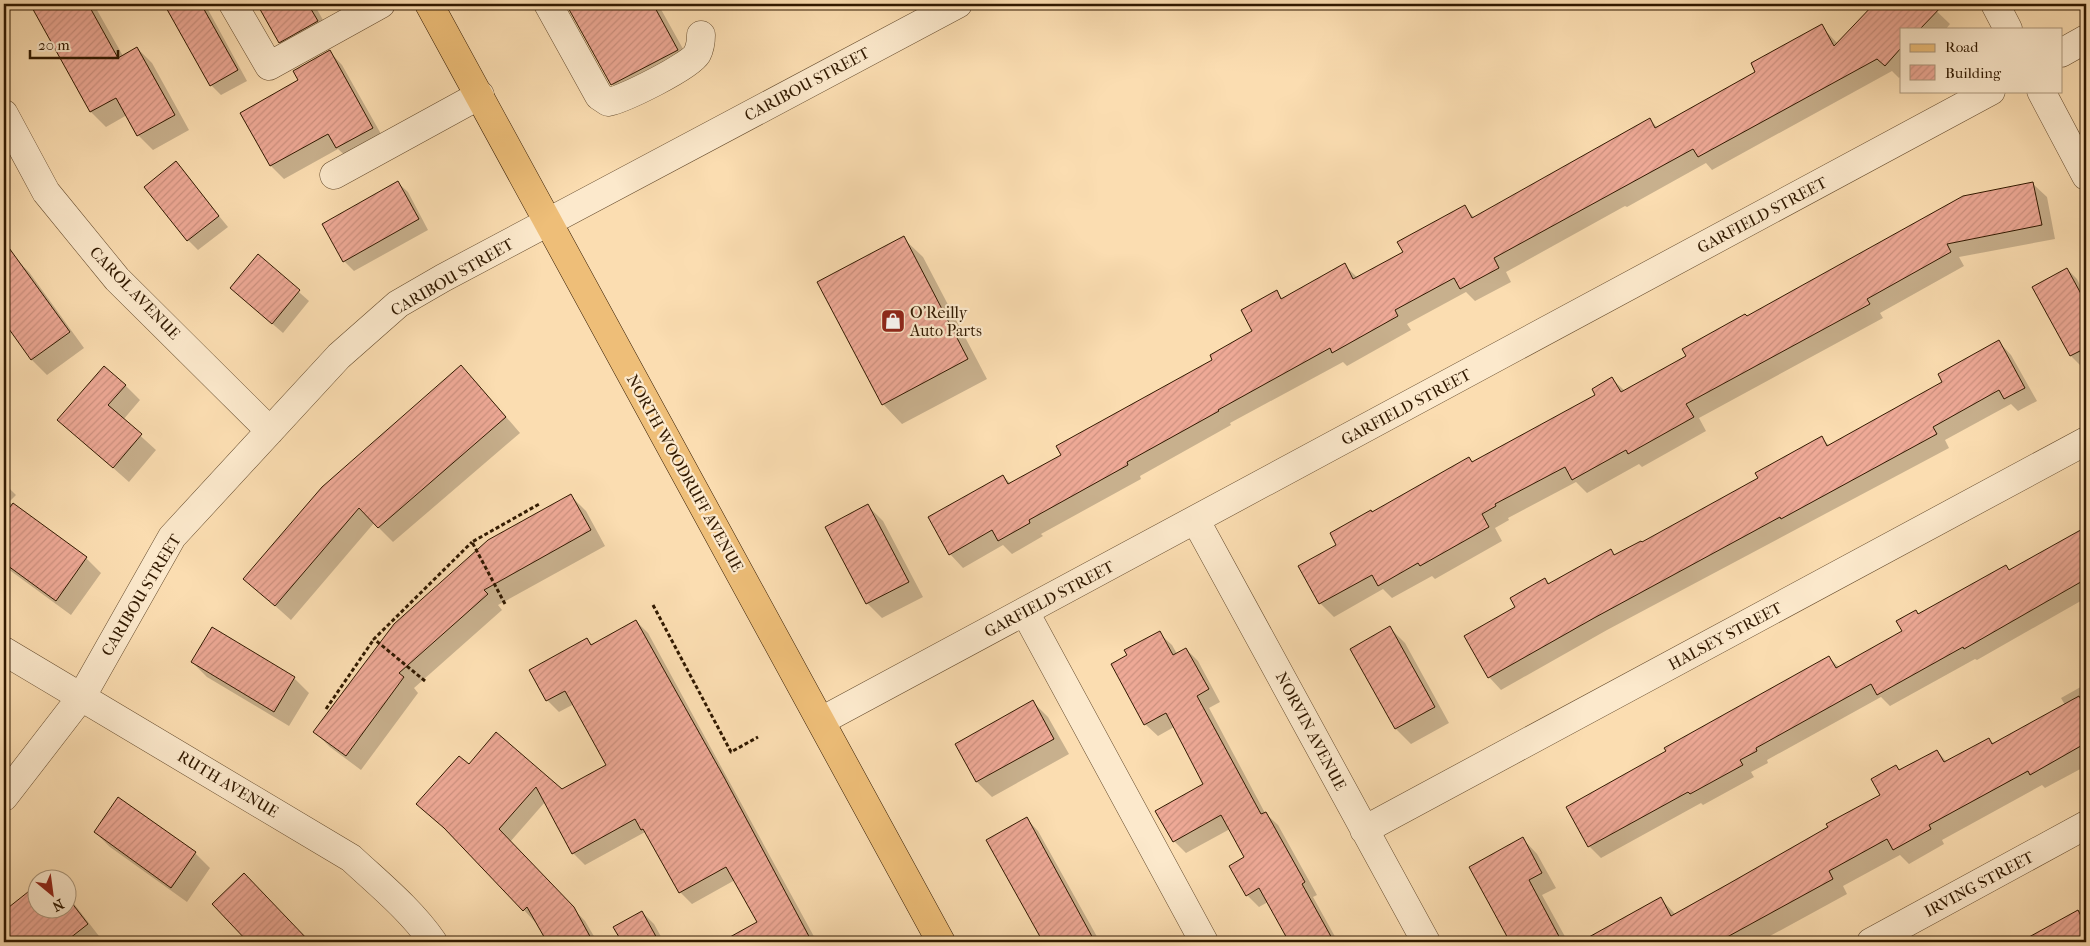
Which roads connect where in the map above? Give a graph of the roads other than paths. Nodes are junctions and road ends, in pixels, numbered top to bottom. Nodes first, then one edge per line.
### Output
1 (234, 4) edge
2 (381, 4) edge
3 (429, 4) edge
4 (548, 4) edge
5 (958, 4) edge
6 (1995, 4) edge
7 (2007, 28) edge
8 (701, 34) dead end
9 (2086, 39) edge
10 (2062, 52) edge
11 (1989, 92) edge
12 (2042, 92) edge
13 (480, 95) junction
14 (4, 114) edge
15 (334, 175) dead end
16 (2086, 176) edge
17 (549, 222) junction
18 (270, 431) junction
19 (2086, 441) edge
20 (1196, 520) junction
21 (1025, 612) junction
22 (4, 651) edge
23 (82, 696) junction
24 (821, 722) junction
25 (4, 797) edge
26 (2086, 825) edge
27 (1364, 830) junction
28 (423, 937) edge
29 (941, 942) edge
30 (1204, 942) edge
31 (1426, 942) edge
32 (1871, 942) edge

1 - 2 street
3 - 13 main road, NORTH WOODRUFF AVENUE
4 - 8 street
5 - 17 street, CARIBOU STREET
6 - 7 street
9 - 10 street
11 - 20 street, GARFIELD STREET
12 - 16 street
13 - 15 street
13 - 17 main road, NORTH WOODRUFF AVENUE
14 - 18 street, CAROL AVENUE
17 - 18 street, CARIBOU STREET
17 - 24 main road, NORTH WOODRUFF AVENUE
18 - 23 street, CARIBOU STREET
19 - 27 street, HALSEY STREET
20 - 21 street, GARFIELD STREET
20 - 27 street, NORVIN AVENUE
21 - 24 street, GARFIELD STREET
21 - 30 street
22 - 23 street, RUTH AVENUE
23 - 25 street, CARIBOU STREET
23 - 28 street, RUTH AVENUE
24 - 29 main road, NORTH WOODRUFF AVENUE
26 - 32 street, IRVING STREET
27 - 31 street, NORVIN AVENUE

